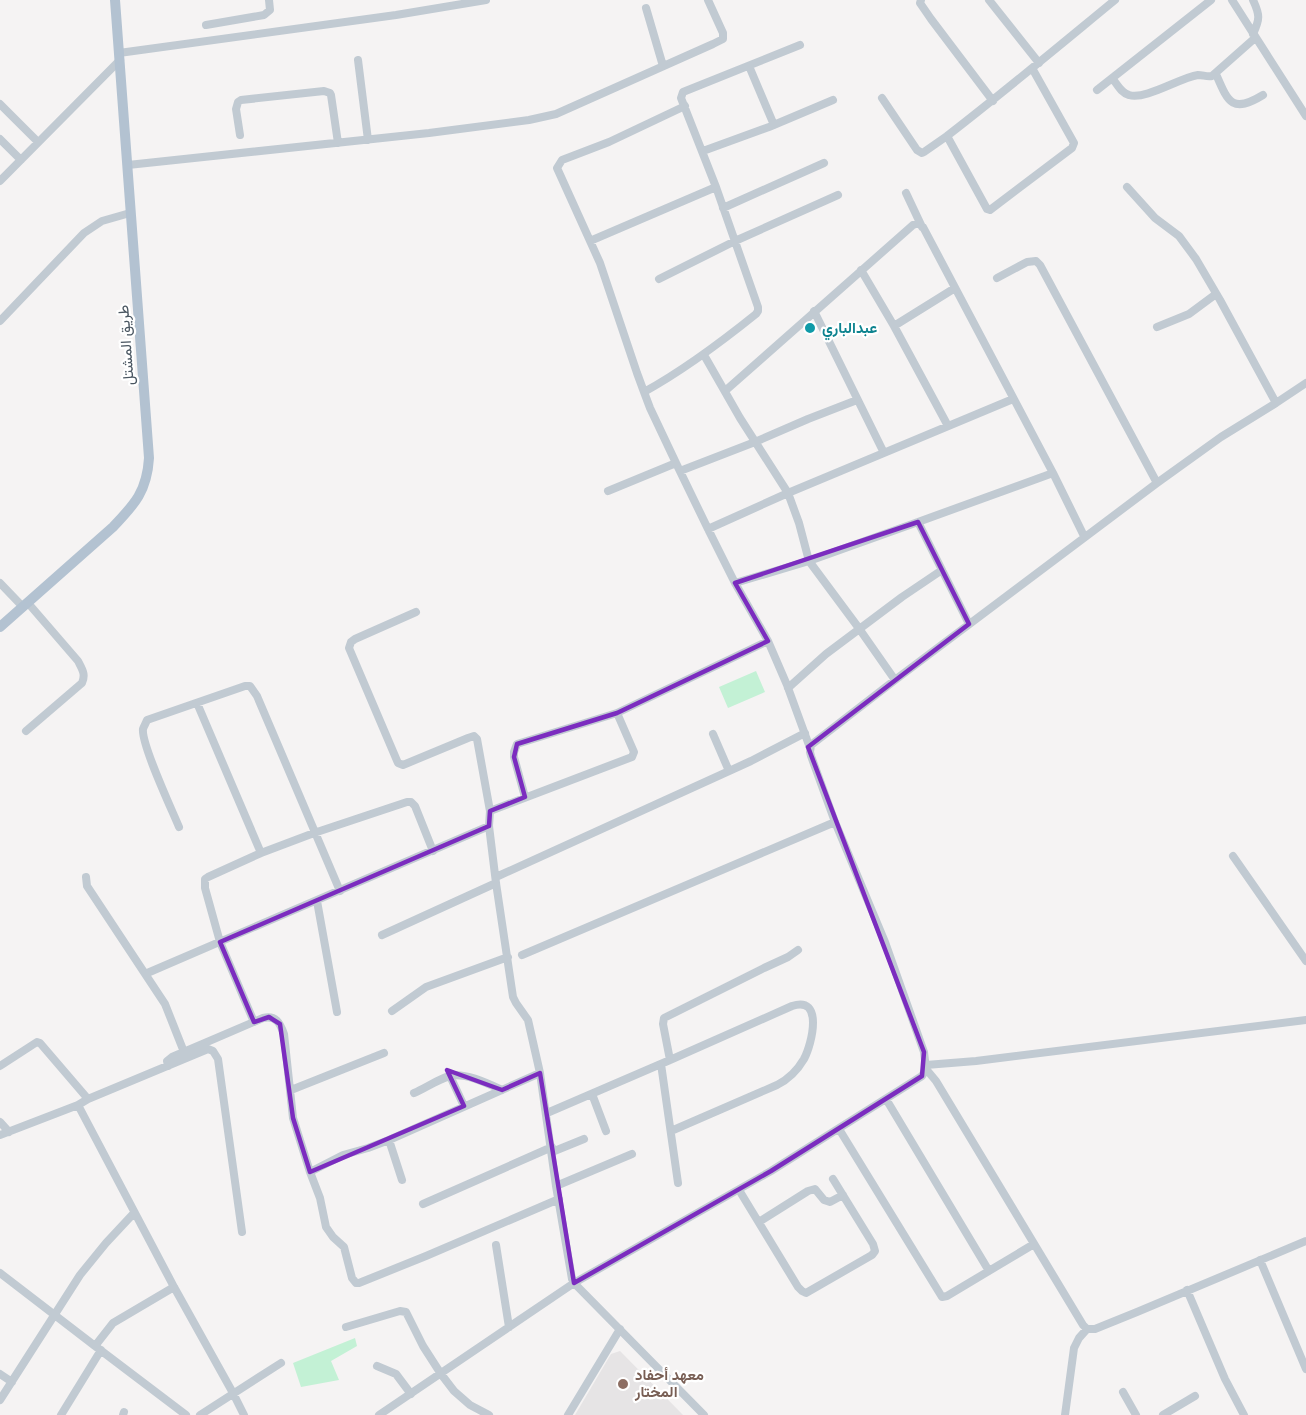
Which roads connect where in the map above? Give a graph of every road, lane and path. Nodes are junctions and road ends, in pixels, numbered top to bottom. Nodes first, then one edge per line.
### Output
1 (115, 0) edge
2 (269, 0) edge
3 (486, 0) edge
4 (708, 0) edge
5 (921, 0) edge
6 (989, 0) edge
7 (1115, 0) edge
8 (1211, 0) edge
9 (1232, 0) edge
10 (1253, 0) edge
11 (646, 8) dead end
12 (206, 25) dead end
13 (1254, 36) junction
14 (800, 45) dead end
15 (119, 57) junction
16 (358, 60) dead end
17 (1035, 65) junction
18 (663, 66) junction
19 (749, 66) junction
20 (1216, 74) junction
21 (1112, 78) junction
22 (1097, 90) dead end
23 (1263, 95) dead end
24 (882, 98) dead end
25 (832, 100) dead end
26 (993, 101) junction
27 (0, 104) edge
28 (685, 106) junction
29 (1306, 116) edge
30 (774, 125) junction
31 (240, 135) dead end
32 (947, 136) junction
33 (0, 139) edge
34 (368, 140) junction
35 (38, 142) junction
36 (338, 143) junction
37 (702, 151) junction
38 (21, 160) junction
39 (824, 163) dead end
40 (128, 165) junction
41 (0, 181) edge
42 (716, 187) junction
43 (1127, 188) dead end
44 (906, 193) dead end
45 (838, 195) dead end
46 (723, 208) junction
47 (130, 213) junction
48 (923, 227) junction
49 (590, 241) junction
50 (735, 241) junction
51 (861, 270) junction
52 (997, 278) dead end
53 (659, 279) dead end
54 (955, 288) junction
55 (1216, 294) junction
56 (814, 311) junction
57 (0, 321) edge
58 (894, 326) junction
59 (1157, 327) dead end
60 (704, 355) junction
61 (1306, 383) edge
62 (725, 391) junction
63 (645, 392) junction
64 (1013, 399) junction
65 (857, 400) junction
66 (1276, 403) junction
67 (948, 426) junction
68 (755, 442) junction
69 (884, 453) junction
70 (678, 467) junction
71 (1053, 472) junction
72 (1156, 483) junction
73 (608, 491) dead end
74 (788, 493) junction
75 (918, 522) junction
76 (708, 529) junction
77 (1084, 536) junction
78 (809, 561) junction
79 (942, 570) junction
80 (0, 583) edge
81 (735, 583) junction
82 (26, 605) junction
83 (416, 612) dead end
84 (969, 624) junction
85 (0, 627) edge
86 (860, 629) junction
87 (768, 640) junction
88 (895, 680) junction
89 (788, 688) junction
90 (197, 703) junction
91 (617, 713) junction
92 (26, 731) dead end
93 (713, 734) dead end
94 (805, 734) junction
95 (810, 748) junction
96 (729, 771) junction
97 (525, 797) junction
98 (490, 811) junction
99 (835, 822) junction
100 (489, 826) junction
101 (179, 827) dead end
102 (314, 833) junction
103 (433, 851) junction
104 (261, 853) junction
105 (1233, 856) dead end
106 (86, 877) dead end
107 (496, 880) junction
108 (340, 891) junction
109 (317, 901) junction
110 (382, 935) dead end
111 (220, 942) junction
112 (798, 950) dead end
113 (522, 955) dead end
114 (507, 957) junction
115 (1306, 961) edge
116 (145, 974) junction
117 (392, 1011) dead end
118 (337, 1012) dead end
119 (1306, 1020) edge
120 (254, 1022) junction
121 (184, 1052) junction
122 (384, 1053) dead end
123 (670, 1060) junction
124 (661, 1064) junction
125 (0, 1066) edge
126 (168, 1066) junction
127 (926, 1067) junction
128 (540, 1073) junction
129 (450, 1076) junction
130 (291, 1090) junction
131 (502, 1090) junction
132 (414, 1093) dead end
133 (592, 1094) junction
134 (88, 1099) junction
135 (886, 1099) junction
136 (78, 1105) junction
137 (464, 1106) junction
138 (547, 1113) junction
139 (0, 1122) edge
140 (839, 1129) junction
141 (606, 1131) dead end
142 (671, 1131) junction
143 (4, 1133) edge
144 (584, 1139) dead end
145 (389, 1140) junction
146 (552, 1150) junction
147 (632, 1154) dead end
148 (310, 1172) junction
149 (833, 1179) dead end
150 (402, 1180) dead end
151 (678, 1184) dead end
152 (556, 1186) junction
153 (739, 1190) junction
154 (843, 1195) junction
155 (559, 1199) junction
156 (423, 1204) dead end
157 (134, 1214) junction
158 (759, 1222) junction
159 (243, 1232) dead end
160 (1306, 1241) edge
161 (1034, 1244) junction
162 (496, 1245) dead end
163 (1260, 1260) junction
164 (989, 1271) junction
165 (0, 1273) edge
166 (574, 1284) junction
167 (174, 1287) junction
168 (1187, 1290) junction
169 (54, 1315) junction
170 (346, 1327) dead end
171 (509, 1327) junction
172 (620, 1329) junction
173 (1087, 1329) junction
174 (98, 1348) junction
175 (281, 1363) dead end
176 (377, 1365) dead end
177 (1306, 1369) edge
178 (0, 1374) edge
179 (441, 1374) junction
180 (12, 1382) junction
181 (1123, 1392) dead end
182 (233, 1394) junction
183 (411, 1394) junction
184 (1195, 1396) dead end
185 (0, 1400) edge
186 (470, 1405) junction
187 (61, 1415) edge
188 (186, 1415) edge
189 (200, 1415) edge
190 (244, 1415) edge
191 (378, 1415) edge
192 (464, 1415) edge
193 (489, 1415) edge
194 (568, 1415) edge
195 (704, 1415) edge
196 (1065, 1415) edge
197 (1136, 1415) edge
198 (1163, 1415) edge
199 (1244, 1415) edge

1 - 15 main road, طريق المشتل
2 - 12 street
3 - 15 street
4 - 18 street
5 - 26 street
6 - 17 street
7 - 17 street
8 - 21 street
9 - 13 street
10 - 13 street
11 - 18 street
13 - 20 street
13 - 29 street
14 - 19 street
15 - 35 street
15 - 40 main road, طريق المشتل
16 - 34 street
17 - 26 street
17 - 32 street
18 - 34 street
19 - 28 street
19 - 30 street
20 - 21 street
20 - 23 street
21 - 22 street
24 - 32 street
25 - 30 street
26 - 32 street
27 - 35 street
28 - 37 street
28 - 49 street
30 - 37 street
31 - 36 street
33 - 38 street
34 - 36 street
35 - 38 street
36 - 40 street
37 - 42 street
38 - 41 street
39 - 46 street
40 - 47 main road, طريق المشتل
42 - 46 street
42 - 49 street
43 - 55 street
44 - 48 street
45 - 50 street
46 - 50 street
47 - 57 street
47 - 82 main road, طريق المشتل
48 - 51 street
48 - 54 street
49 - 63 street
50 - 53 street
50 - 60 street
51 - 56 street
51 - 58 street
52 - 72 street
54 - 58 street
54 - 64 street
55 - 59 street
55 - 66 street
56 - 62 street
56 - 65 street
58 - 67 street
60 - 62 street
60 - 63 street
61 - 66 street
62 - 68 street
63 - 70 street
64 - 67 street
64 - 71 street
65 - 68 street
65 - 69 street
66 - 72 street
67 - 69 street
68 - 70 street
68 - 74 street
69 - 74 street
70 - 73 street
70 - 76 street
71 - 75 street
71 - 77 street
72 - 77 street
74 - 76 street
74 - 78 street
75 - 78 street
75 - 79 street
76 - 81 street
77 - 84 street
78 - 81 street
78 - 86 street
79 - 84 street
79 - 86 street
80 - 82 street
81 - 87 street
82 - 85 main road, طريق المشتل
82 - 92 street
83 - 98 street
84 - 88 street
86 - 88 street
86 - 89 street
87 - 89 street
87 - 91 street
88 - 95 street
89 - 94 street
90 - 101 street
90 - 102 street
90 - 104 street
91 - 97 street
91 - 97 street
93 - 96 street
94 - 95 street
94 - 96 street
95 - 99 street
96 - 107 street
97 - 98 street
98 - 100 street
99 - 113 street
99 - 127 street
100 - 103 street
100 - 107 street
102 - 103 street
102 - 104 street
102 - 108 street
103 - 108 street
104 - 111 street
105 - 115 street
106 - 116 street
107 - 110 street
107 - 114 street
108 - 109 street
109 - 111 street
109 - 118 street
111 - 116 street
111 - 120 street
112 - 123 street
114 - 117 street
114 - 128 street
116 - 121 street
119 - 127 street
120 - 121 street
120 - 130 street
121 - 126 street
122 - 130 street
123 - 124 street
123 - 142 street
124 - 133 street
124 - 142 street
125 - 134 street
126 - 134 street
126 - 159 street
127 - 135 street
127 - 161 street
128 - 131 street
128 - 138 street
129 - 131 street
129 - 132 street
129 - 137 street
130 - 148 street
131 - 137 street
133 - 138 street
133 - 141 street
134 - 136 street
135 - 140 street
135 - 164 street
136 - 143 street
136 - 157 street
137 - 145 street
138 - 146 street
139 - 143 street
140 - 153 street
140 - 164 street
142 - 151 street
144 - 146 street
145 - 148 street
145 - 150 street
146 - 152 street
146 - 156 street
147 - 152 street
148 - 155 street
149 - 154 street
152 - 155 street
153 - 158 street
153 - 166 street
154 - 158 street
154 - 158 street
155 - 166 street
157 - 167 street
157 - 169 street
160 - 163 street
161 - 164 street
161 - 173 street
162 - 171 street
163 - 168 street
163 - 177 street
165 - 169 street
166 - 171 street
166 - 172 street
167 - 174 street
167 - 182 street
168 - 173 street
168 - 199 street
169 - 174 street
169 - 180 street
170 - 179 street
171 - 179 street
172 - 194 street
172 - 195 street
173 - 196 street
174 - 187 street
174 - 188 street
175 - 182 street
176 - 183 street
178 - 180 street
179 - 183 street
179 - 186 street
180 - 185 street
181 - 197 street
182 - 189 street
182 - 190 street
183 - 191 street
184 - 198 street
186 - 192 street
186 - 193 street

